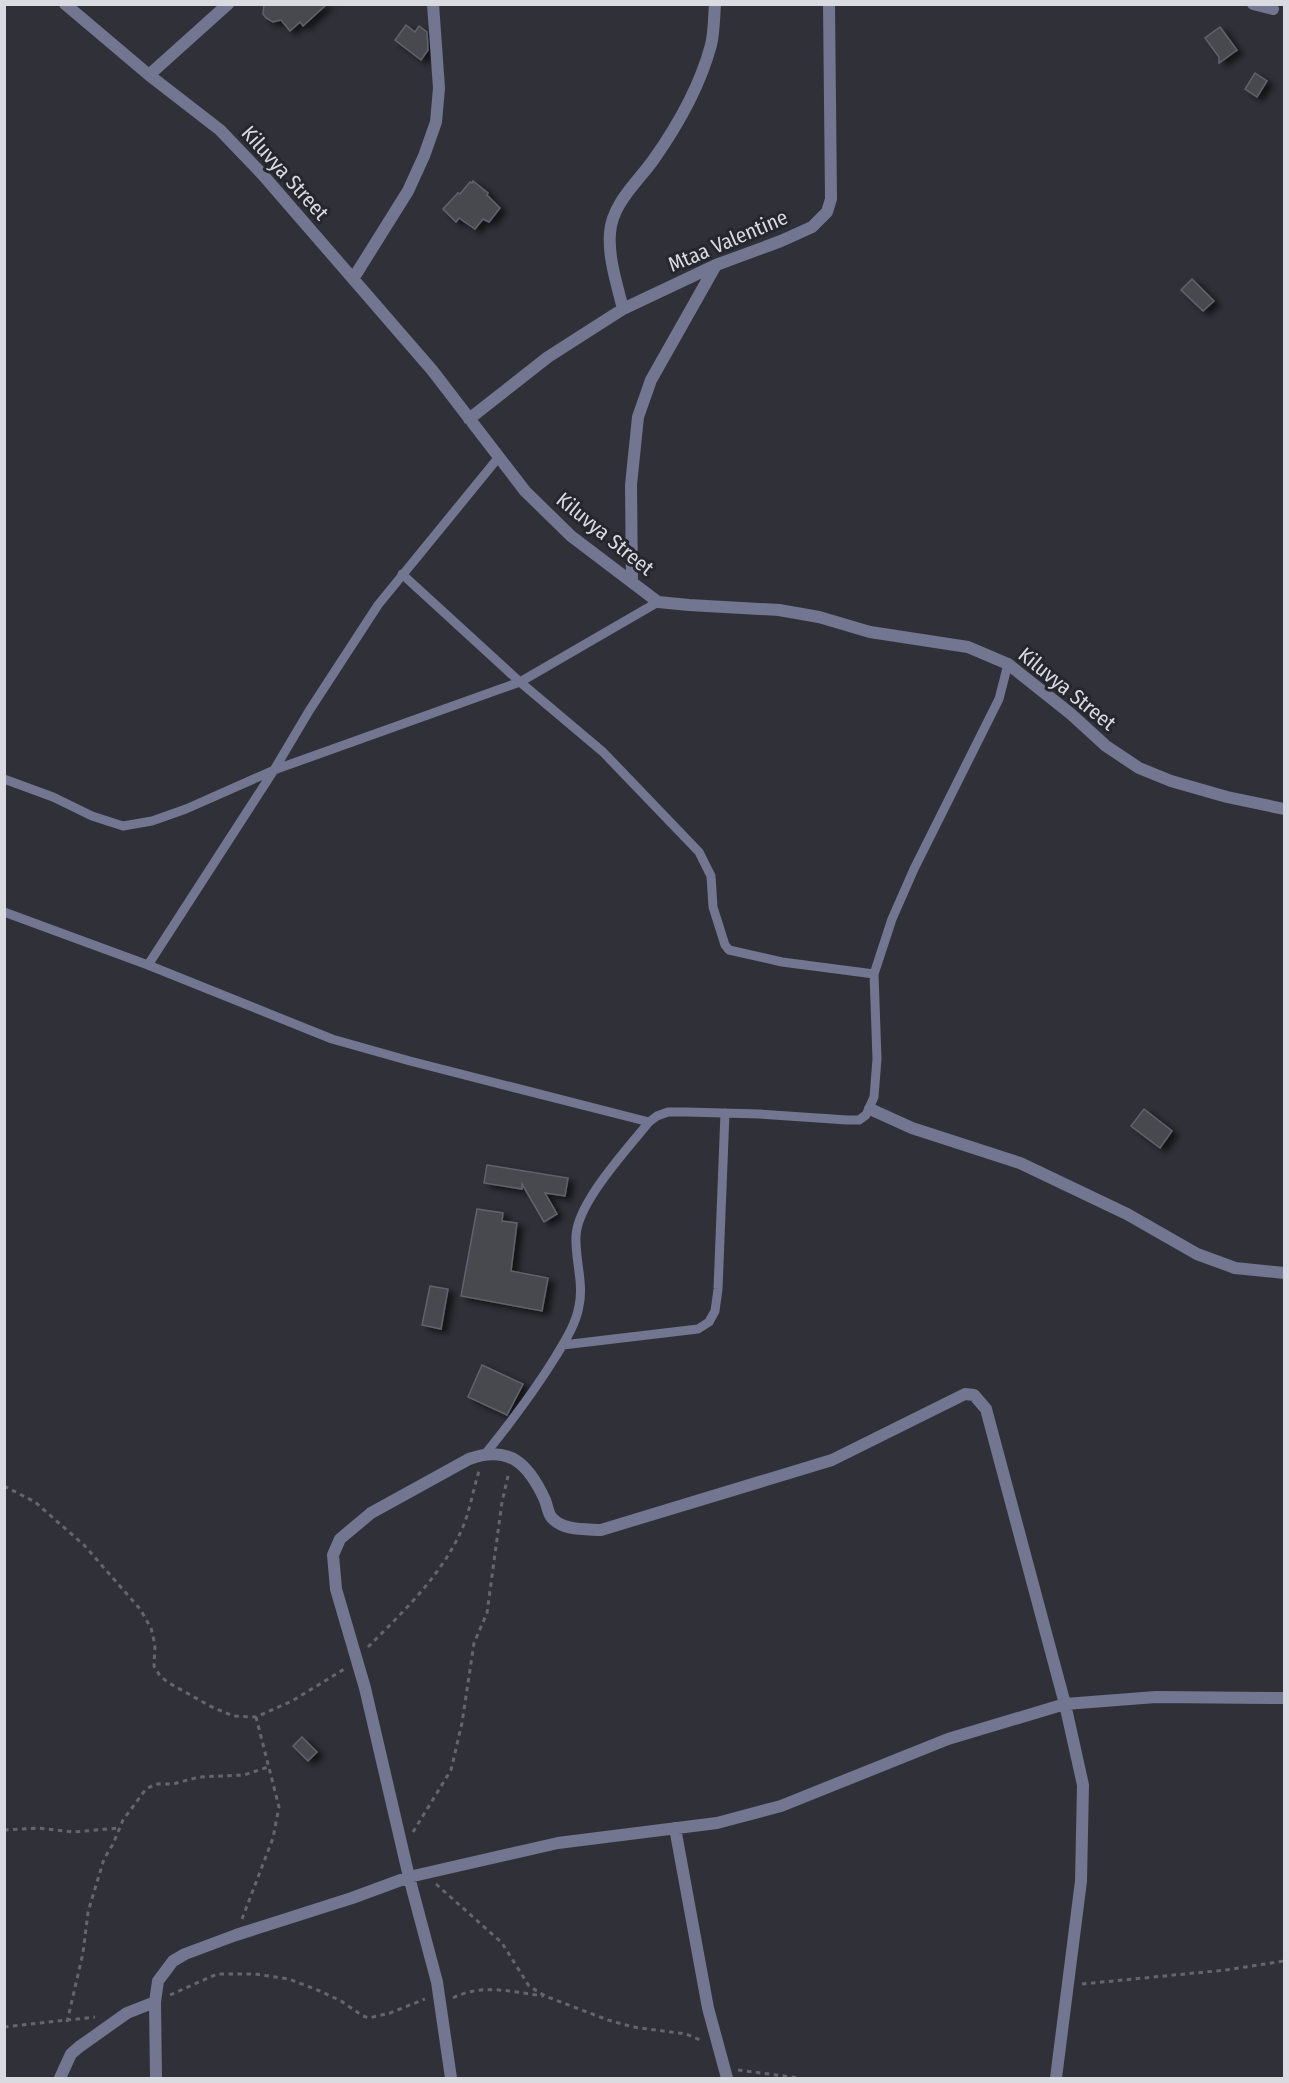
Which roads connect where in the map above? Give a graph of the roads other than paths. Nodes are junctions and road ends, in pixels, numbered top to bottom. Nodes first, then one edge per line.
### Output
1 (65, 4) edge
2 (228, 4) edge
3 (433, 4) edge
4 (715, 4) edge
5 (828, 4) edge
6 (1253, 4) edge
7 (1271, 7) edge
8 (1284, 18) edge
9 (149, 75) junction
10 (716, 265) junction
11 (353, 279) junction
12 (623, 309) junction
13 (469, 419) junction
14 (498, 458) junction
15 (402, 574) junction
16 (632, 582) junction
17 (658, 602) junction
18 (1008, 664) junction
19 (520, 682) junction
20 (274, 770) junction
21 (4, 779) edge
22 (1284, 809) edge
23 (4, 912) edge
24 (148, 965) junction
25 (874, 974) junction
26 (870, 1109) junction
27 (725, 1113) junction
28 (650, 1122) junction
29 (1284, 1273) edge
30 (563, 1345) junction
31 (486, 1453) junction
32 (1284, 1698) edge
33 (1065, 1704) junction
34 (675, 1828) junction
35 (409, 1877) junction
36 (154, 2002) junction
37 (725, 2073) edge
38 (60, 2079) edge
39 (156, 2079) edge
40 (451, 2079) edge
41 (1056, 2079) edge

1 - 9 street, Kiluvya Street
2 - 9 street
3 - 11 street
4 - 12 street
5 - 10 street, Mtaa Valentine
6 - 7 street
7 - 8 street
9 - 11 street, Kiluvya Street
10 - 12 street, Mtaa Valentine
10 - 16 street
11 - 13 street, Kiluvya Street
12 - 13 street, Mtaa Valentine
13 - 14 street, Kiluvya Street
14 - 15 lane
14 - 16 street, Kiluvya Street
15 - 19 lane
15 - 20 lane
16 - 17 street, Kiluvya Street
17 - 18 street, Kiluvya Street
17 - 19 lane
18 - 22 street, Kiluvya Street
18 - 25 lane
19 - 20 lane
19 - 25 lane
20 - 21 lane
20 - 24 lane
23 - 24 lane
24 - 28 lane
25 - 26 lane
26 - 27 lane
26 - 29 street
27 - 28 lane
27 - 30 lane
28 - 30 lane
30 - 31 lane
31 - 33 street
31 - 35 street
32 - 33 street
33 - 34 street
33 - 41 street
34 - 35 street
34 - 37 street
35 - 36 street
35 - 40 street
36 - 38 street
36 - 39 street

